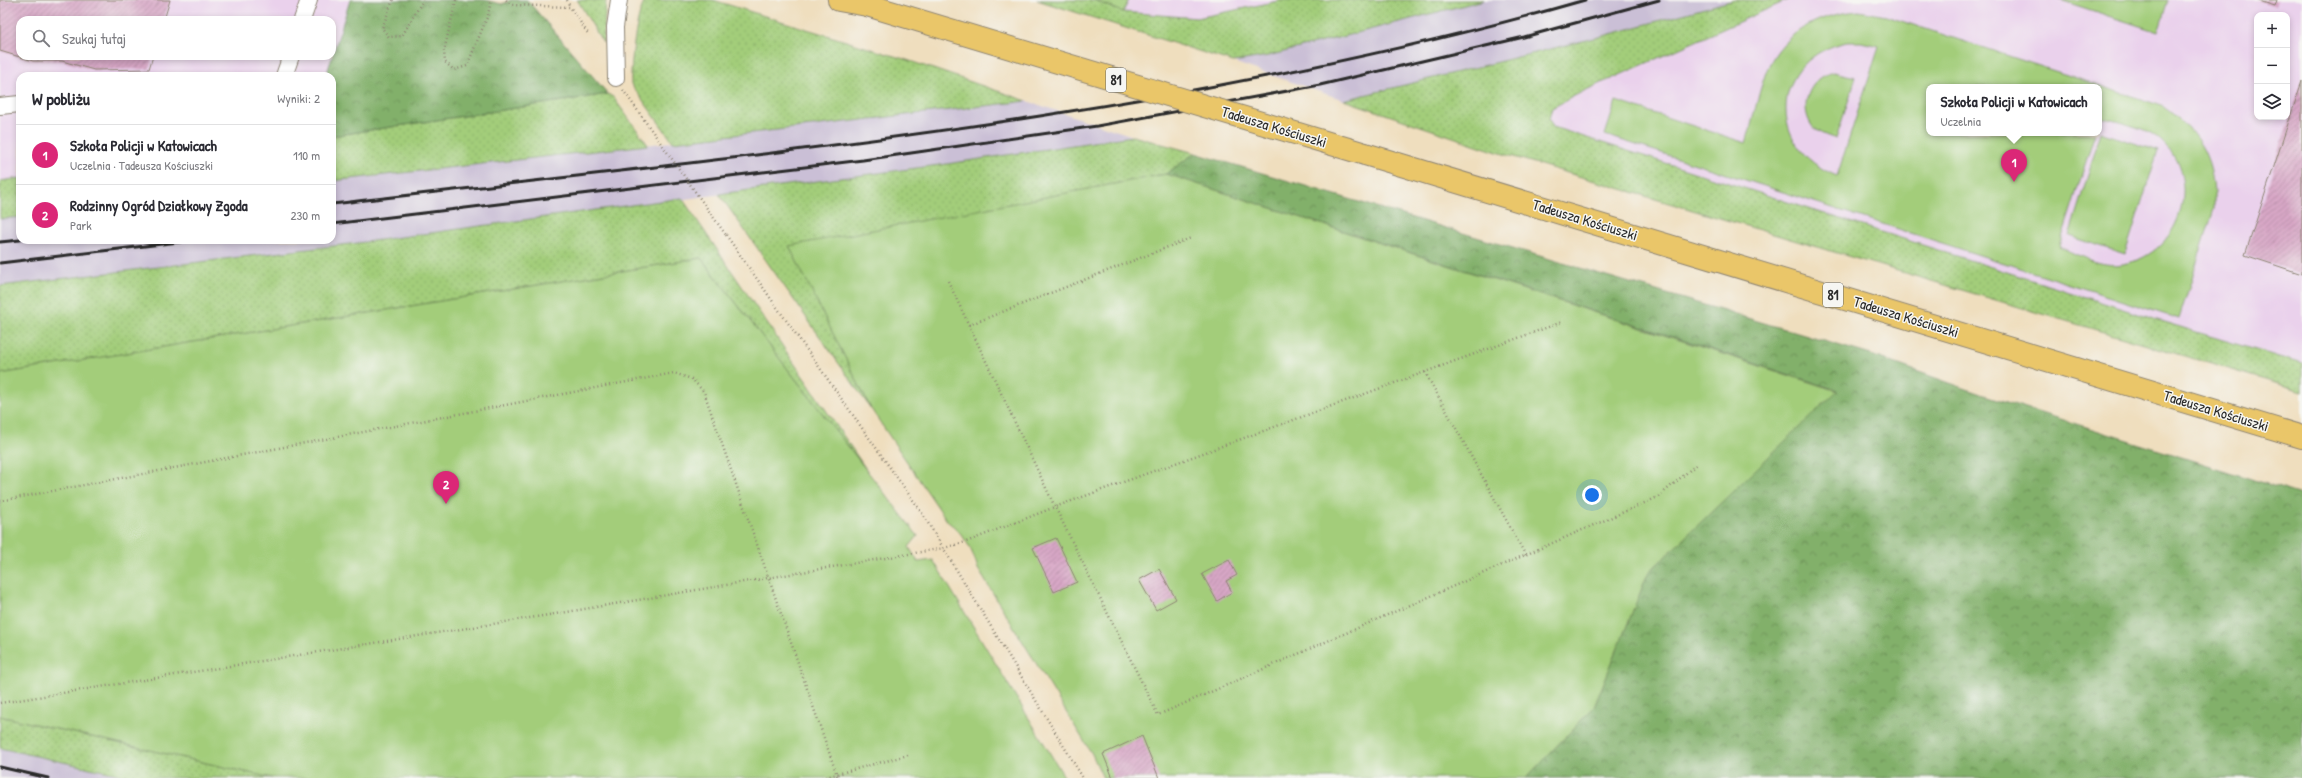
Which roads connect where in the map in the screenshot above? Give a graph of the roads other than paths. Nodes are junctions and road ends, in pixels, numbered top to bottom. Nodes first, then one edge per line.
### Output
1 (309, 0) edge
2 (620, 0) edge
3 (839, 0) edge
4 (862, 3) edge
5 (303, 16) edge
6 (290, 60) edge
7 (285, 72) edge
8 (620, 84) road end
9 (16, 104) edge
10 (0, 106) edge
11 (2302, 437) edge

1 - 5 lane
2 - 8 lane
3 - 4 main road, Tadeusza Kościuszki / 81
4 - 11 main road, Tadeusza Kościuszki / 81, bridge
6 - 7 lane
9 - 10 lane

